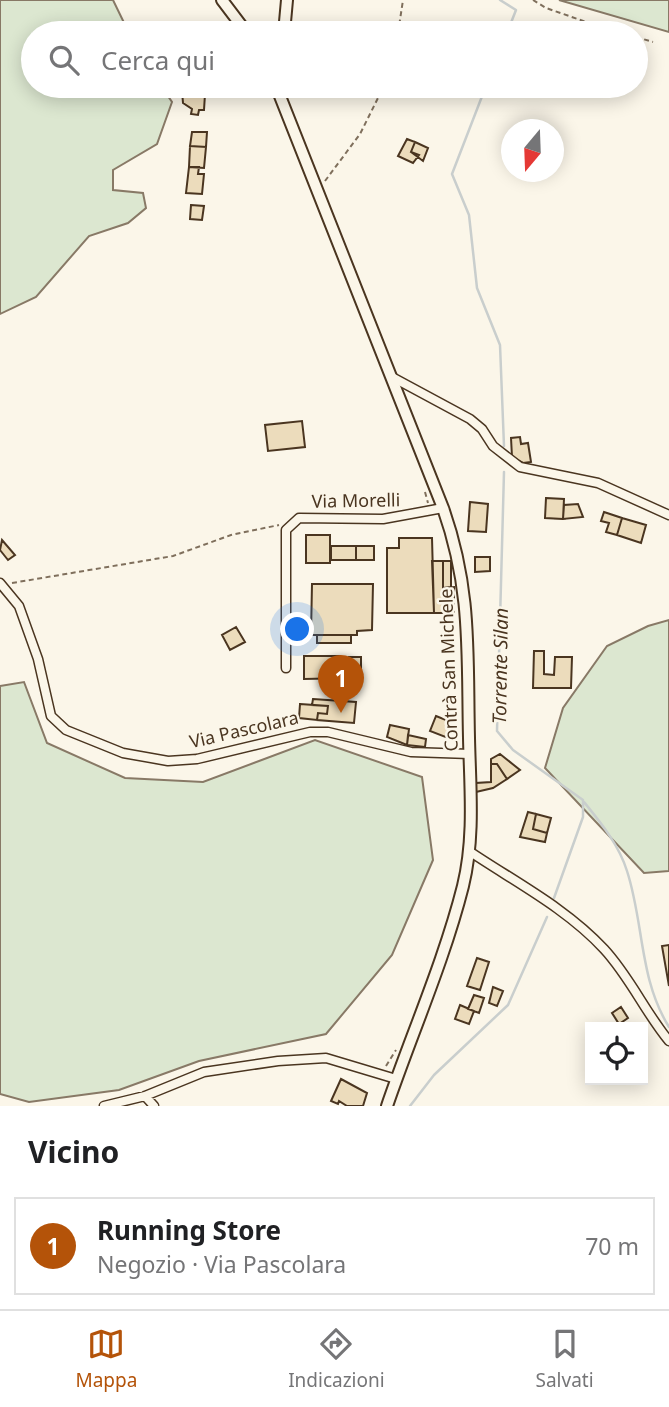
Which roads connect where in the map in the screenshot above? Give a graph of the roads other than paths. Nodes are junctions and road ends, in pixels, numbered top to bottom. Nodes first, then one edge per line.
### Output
1 (222, 0) edge
2 (287, 0) edge
3 (238, 21) edge
4 (285, 21) edge
5 (281, 98) edge
6 (392, 377) junction
7 (437, 509) junction
8 (669, 516) edge
9 (4, 583) edge
10 (286, 668) dead end
11 (470, 754) junction
12 (469, 851) junction
13 (669, 1041) edge
14 (396, 1079) junction
15 (145, 1096) junction
16 (104, 1106) edge
17 (153, 1106) edge
18 (387, 1106) edge

1 - 3 main road
2 - 4 main road
5 - 6 main road, Contrà San Michele
6 - 7 main road, Contrà San Michele
6 - 8 street
7 - 10 street, Via Morelli
7 - 11 main road, Contrà San Michele
9 - 11 street, Via Pascolara
11 - 12 main road, Contrà San Michele
12 - 13 street
12 - 14 main road, Contrà San Michele
14 - 15 street
14 - 18 main road, Contrà San Michele
15 - 16 street
15 - 17 street

